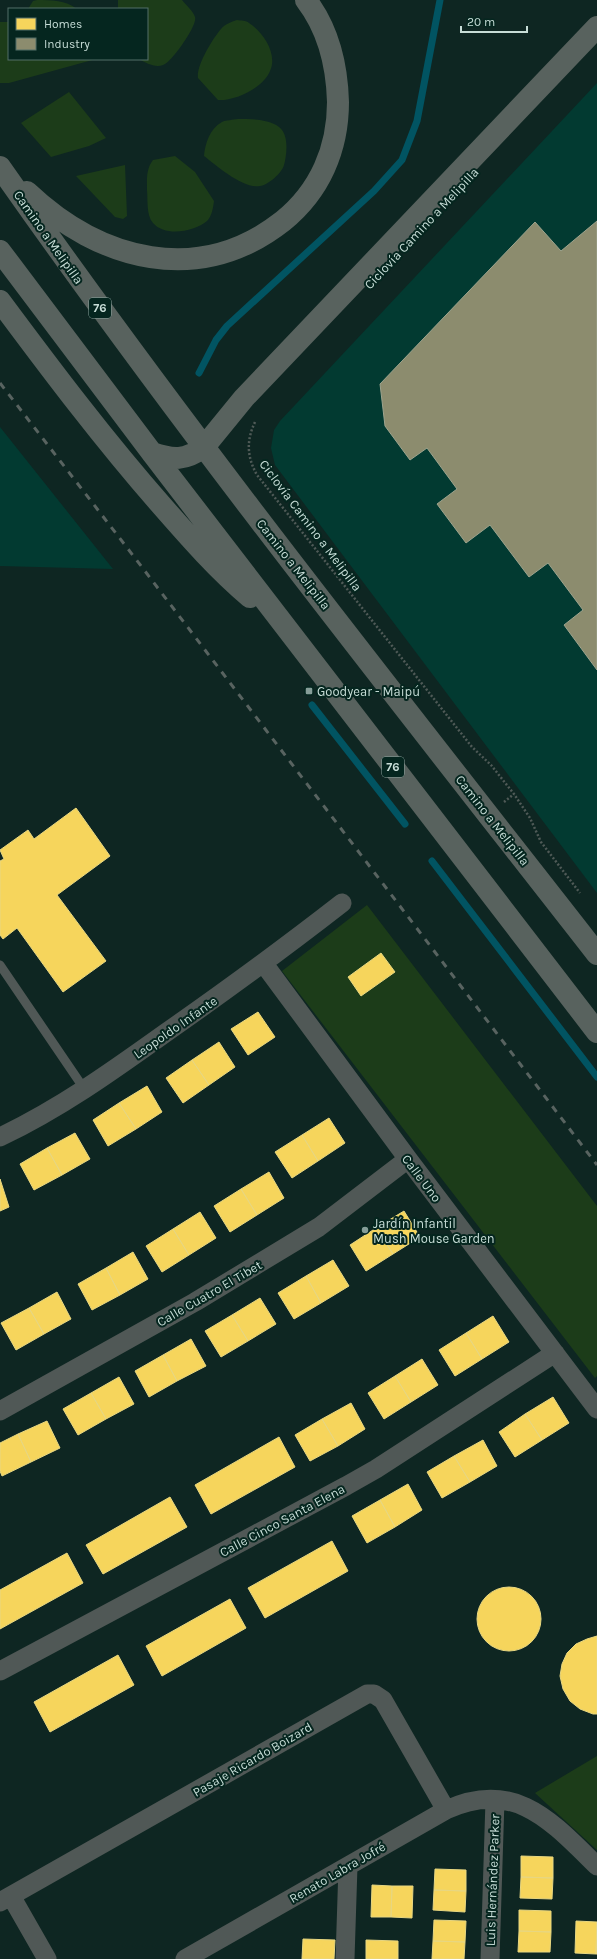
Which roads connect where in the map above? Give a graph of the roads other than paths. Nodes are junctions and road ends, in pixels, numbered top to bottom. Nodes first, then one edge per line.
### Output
1 (306, 0) edge
2 (597, 27) edge
3 (0, 167) edge
4 (0, 251) edge
5 (0, 301) edge
6 (204, 447) junction
7 (152, 453) junction
8 (282, 623) junction
9 (342, 903) dead end
10 (597, 954) edge
11 (264, 964) junction
12 (0, 965) edge
13 (597, 1032) edge
14 (85, 1090) junction
15 (0, 1137) edge
16 (408, 1160) junction
17 (555, 1353) junction
18 (597, 1410) edge
19 (0, 1411) edge
20 (0, 1671) edge
21 (495, 1800) junction
22 (446, 1810) junction
23 (348, 1866) junction
24 (597, 1866) edge
25 (5, 1899) edge
26 (215, 1950) edge
27 (47, 1959) edge
28 (185, 1959) edge
29 (345, 1959) edge
30 (490, 1959) edge

1 - 3 main road
2 - 6 main road
3 - 6 main road, Camino a Melipilla / 76
4 - 7 main road, 76
5 - 8 main road
6 - 7 main road
6 - 10 main road, Camino a Melipilla / 76
7 - 8 main road, 76
8 - 13 main road, 76
9 - 11 street, Leopoldo Infante
11 - 14 street, Leopoldo Infante
11 - 16 street, Calle Uno
12 - 14 lane
14 - 15 street, Leopoldo Infante
16 - 17 street, Calle Uno
16 - 19 street, Calle Cuatro El Tibet
17 - 18 street, Calle Uno
17 - 20 street, Calle Cinco Santa Elena
21 - 22 street, Renato Labra Jofré
21 - 24 street, Renato Labra Jofré
21 - 30 street, Luis Hernández Parker
22 - 23 street, Renato Labra Jofré
22 - 25 street, Pasaje Ricardo Boizard
23 - 26 street, Renato Labra Jofré
23 - 29 street
25 - 27 street, Pasaje Ricardo Boizard
26 - 28 street, Renato Labra Jofré

